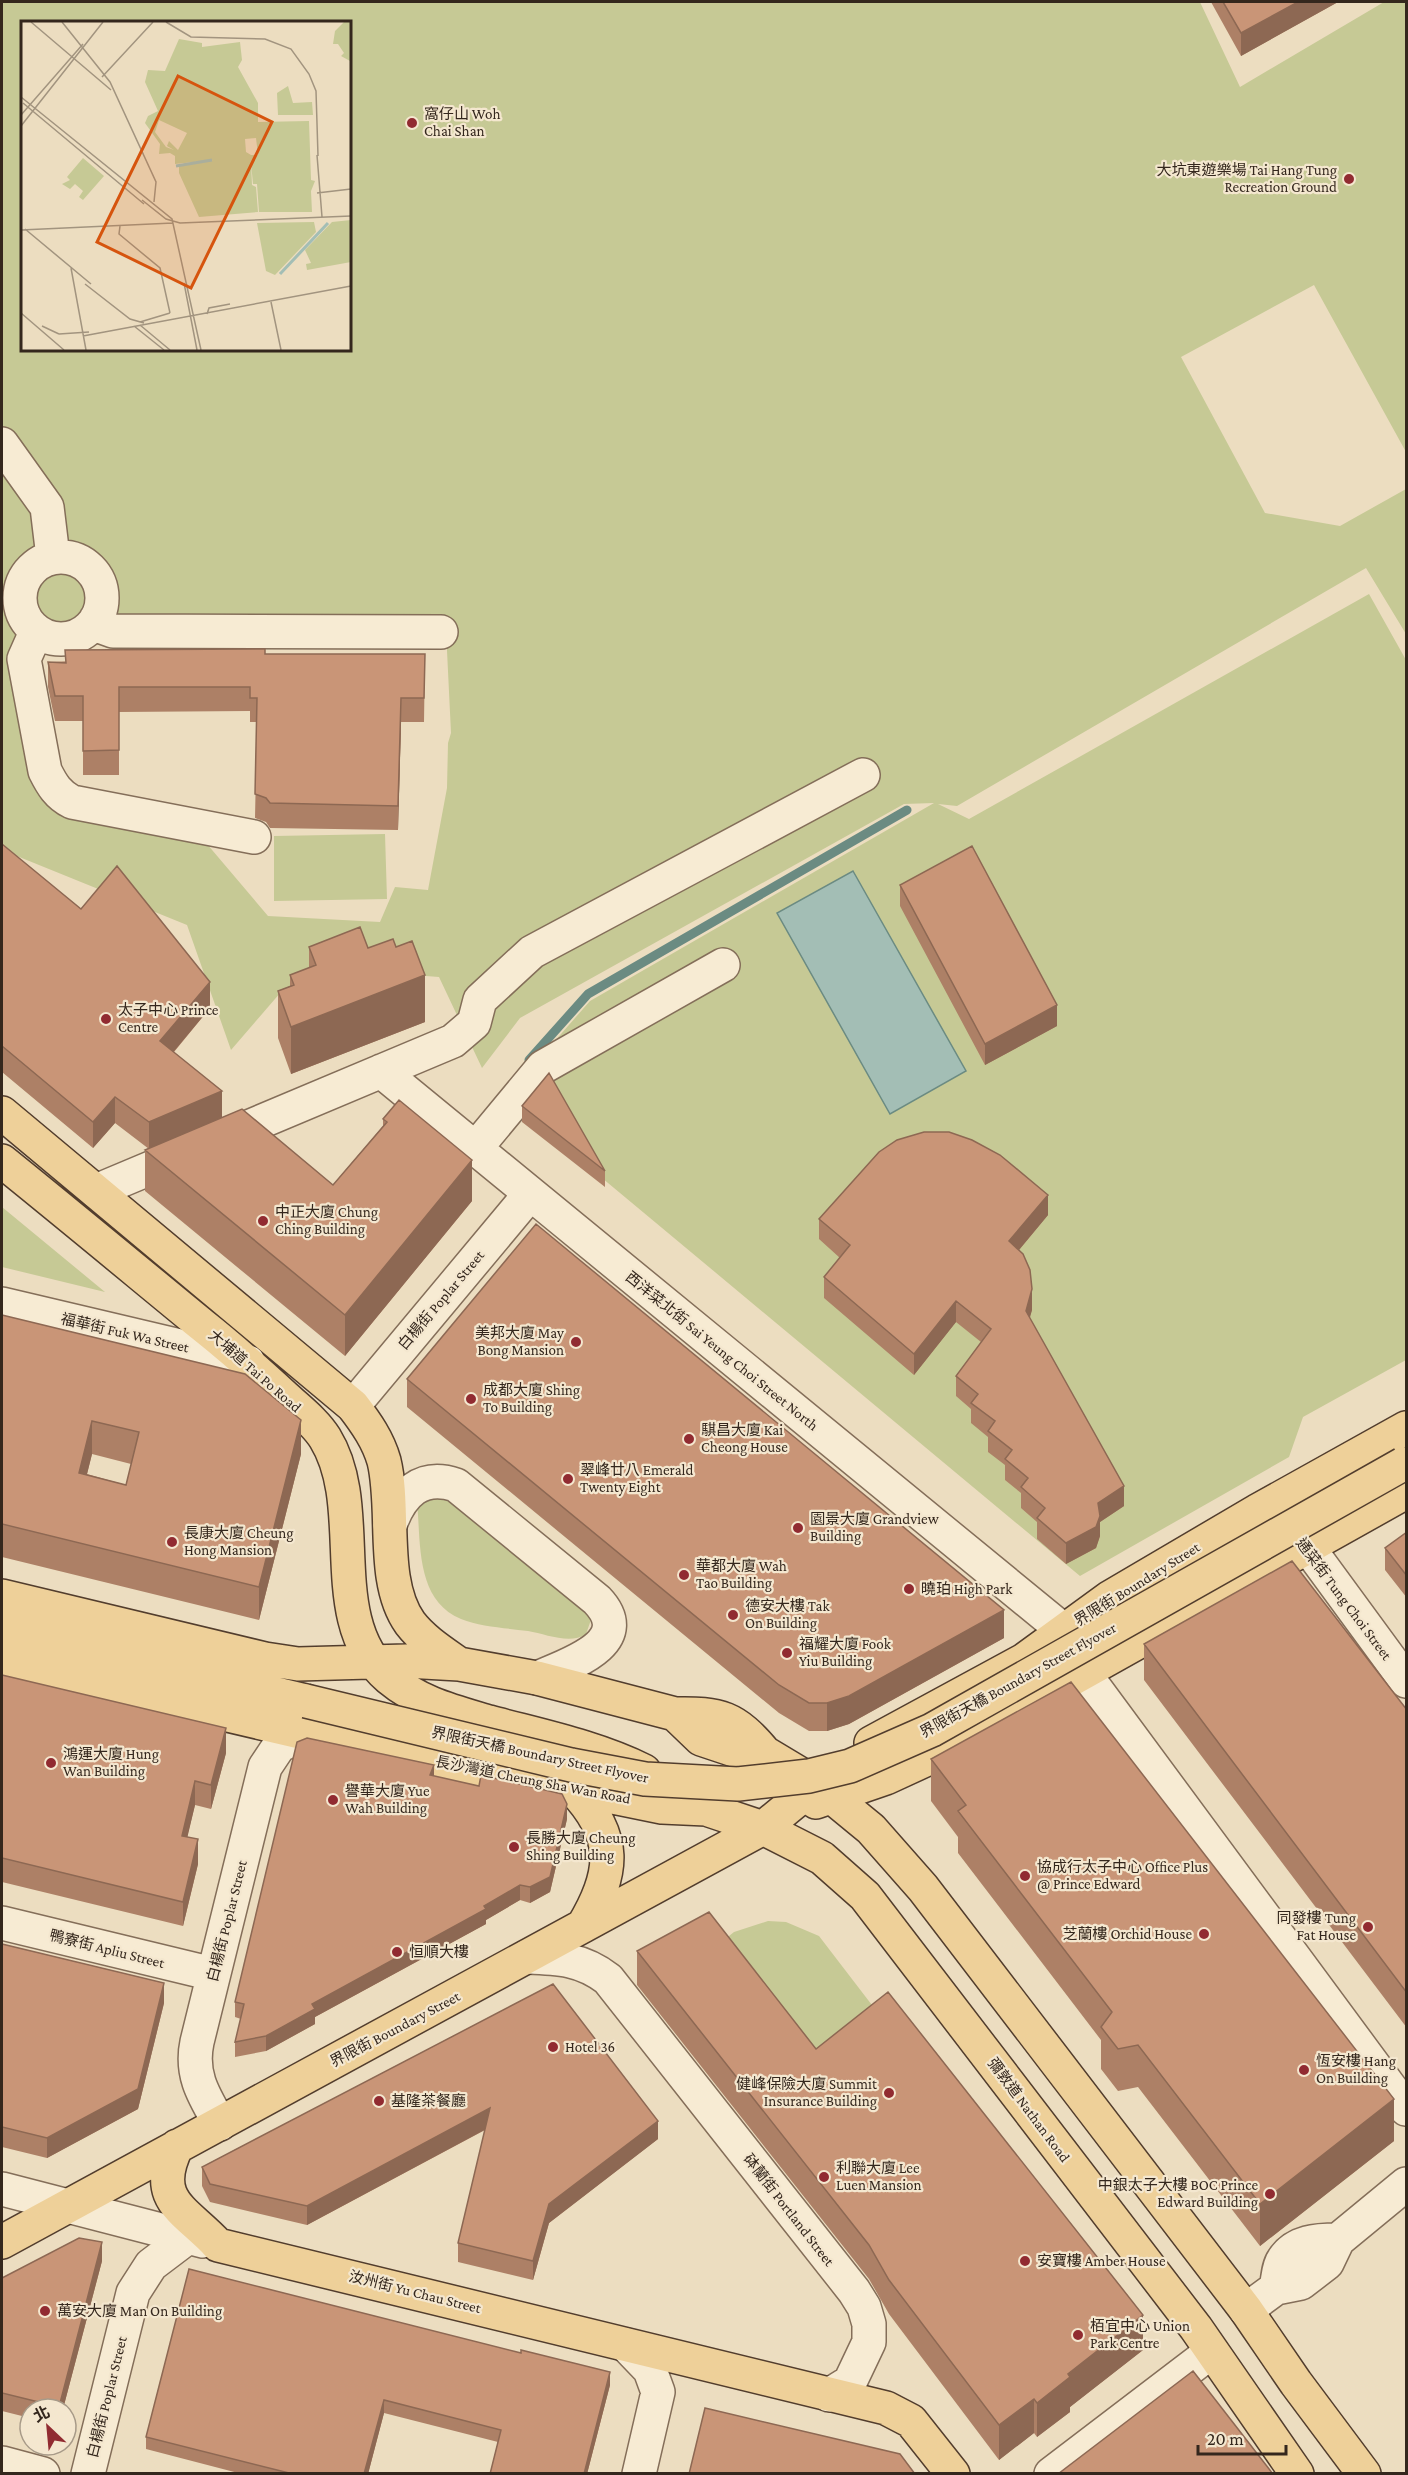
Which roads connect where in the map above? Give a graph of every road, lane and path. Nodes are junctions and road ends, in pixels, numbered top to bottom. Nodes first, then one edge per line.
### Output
1 (2, 444) edge
2 (53, 557) junction
3 (96, 619) junction
4 (36, 632) junction
5 (441, 632) dead end
6 (863, 775) dead end
7 (254, 837) dead end
8 (723, 965) dead end
9 (381, 1071) junction
10 (2, 1113) edge
11 (476, 1149) junction
12 (2, 1161) edge
13 (96, 1191) junction
14 (530, 1194) junction
15 (2, 1304) edge
16 (249, 1362) junction
17 (353, 1406) junction
18 (1407, 1428) edge
19 (1407, 1462) edge
20 (1306, 1483) junction
21 (1407, 1492) edge
22 (390, 1526) junction
23 (1306, 1548) junction
24 (2, 1596) edge
25 (2, 1629) edge
26 (1063, 1630) junction
27 (375, 1661) junction
28 (2, 1662) edge
29 (459, 1664) junction
30 (1084, 1672) junction
31 (537, 1678) junction
32 (1407, 1681) edge
33 (304, 1733) junction
34 (573, 1789) junction
35 (824, 1790) junction
36 (706, 1809) junction
37 (774, 1819) junction
38 (2, 1923) edge
39 (583, 1926) junction
40 (527, 1957) junction
41 (213, 1974) junction
42 (1407, 2109) edge
43 (220, 2124) junction
44 (177, 2146) junction
45 (1407, 2184) edge
46 (2, 2189) edge
47 (68, 2206) junction
48 (203, 2241) junction
49 (2, 2242) edge
50 (1246, 2310) junction
51 (626, 2345) junction
52 (1211, 2352) junction
53 (829, 2395) junction
54 (2, 2463) edge
55 (43, 2474) edge
56 (88, 2474) edge
57 (639, 2474) edge
58 (953, 2474) edge
59 (1051, 2474) edge
60 (1297, 2474) edge
61 (1364, 2474) edge

1 - 2 street
2 - 3 street
2 - 4 street
3 - 4 street
3 - 5 street
4 - 7 street
6 - 9 street
8 - 11 street
9 - 11 street, 西洋菜北街 Sai Yeung Choi Street North
9 - 13 street
10 - 13 main road
11 - 14 street, 西洋菜北街 Sai Yeung Choi Street North
12 - 16 main road, 大埔道 Tai Po Road
13 - 17 main road
14 - 17 street, 白楊街 Poplar Street
14 - 26 street, 西洋菜北街 Sai Yeung Choi Street North
15 - 16 street, 福華街 Fuk Wa Street
16 - 27 main road, 大埔道 Tai Po Road
17 - 22 main road
18 - 20 main road, 界限街 Boundary Street
19 - 25 main road, 界限街天橋 Boundary Street Flyover, bridge
20 - 23 street, 通菜街 Tung Choi Street
20 - 26 main road, 界限街 Boundary Street
21 - 23 main road, 界限街 Boundary Street
22 - 29 main road
22 - 31 street
23 - 30 main road, 界限街 Boundary Street
23 - 32 street, 通菜街 Tung Choi Street
24 - 27 main road
26 - 35 main road, 界限街 Boundary Street
27 - 29 main road
27 - 36 main road
28 - 33 main road, 長沙灣道 Cheung Sha Wan Road
29 - 31 main road
30 - 35 main road, 界限街 Boundary Street
30 - 42 street
31 - 35 main road
33 - 34 main road, 長沙灣道 Cheung Sha Wan Road
33 - 41 street, 白楊街 Poplar Street
34 - 36 main road, 長沙灣道 Cheung Sha Wan Road
34 - 39 main road
35 - 37 main road, 界限街 Boundary Street
35 - 50 main road
36 - 37 main road, 彌敦道 Nathan Road
37 - 39 main road, 界限街 Boundary Street
37 - 52 main road, 彌敦道 Nathan Road
38 - 41 street, 鴨寮街 Apliu Street
39 - 40 main road, 界限街 Boundary Street
40 - 43 main road, 界限街 Boundary Street
40 - 53 street, 砵蘭街 Portland Street
41 - 43 street, 白楊街 Poplar Street
43 - 44 main road, 界限街 Boundary Street
44 - 47 main road, 界限街 Boundary Street
44 - 48 main road
45 - 50 street
46 - 47 street, 汝州街 Yu Chau Street
47 - 48 street, 汝州街 Yu Chau Street
47 - 49 main road, 界限街 Boundary Street
48 - 51 main road, 汝州街 Yu Chau Street
48 - 56 street, 白楊街 Poplar Street
50 - 61 main road
51 - 53 main road, 汝州街 Yu Chau Street
51 - 57 street
52 - 59 street
52 - 60 main road, 彌敦道 Nathan Road
53 - 58 main road
54 - 55 street

